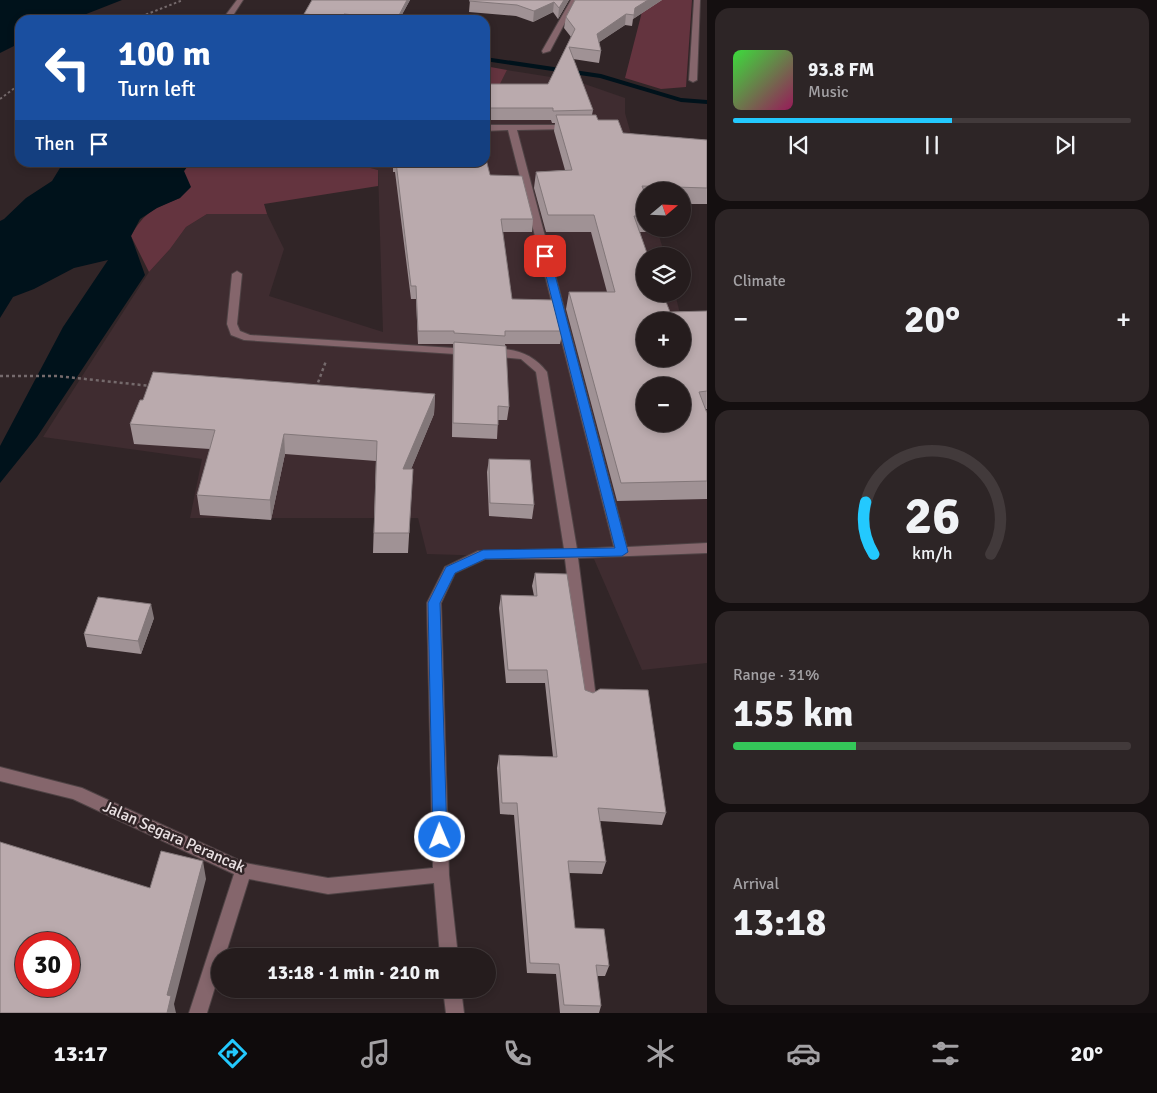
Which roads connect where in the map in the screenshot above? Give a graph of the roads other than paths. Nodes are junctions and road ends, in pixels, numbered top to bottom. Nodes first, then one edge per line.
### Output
1 (240, 0) edge
2 (574, 0) edge
3 (698, 0) edge
4 (230, 15) edge
5 (546, 51) dead end
6 (693, 80) dead end
7 (578, 127) edge
8 (490, 128) edge
9 (512, 128) junction
10 (237, 274) dead end
11 (707, 548) edge
12 (622, 552) junction
13 (571, 554) junction
14 (589, 698) edge
15 (0, 774) edge
16 (243, 870) junction
17 (441, 876) junction
18 (448, 948) edge
19 (453, 998) edge
20 (198, 1013) edge
21 (455, 1013) edge

1 - 4 street
2 - 5 street
3 - 6 street
7 - 9 street
8 - 9 street
9 - 12 street
10 - 13 street
11 - 12 street
12 - 13 street
13 - 14 street
13 - 17 street
15 - 16 street, Jalan Segara Perancak
16 - 17 street, Jalan Segara Perancak
16 - 20 street
17 - 18 street
19 - 21 street

